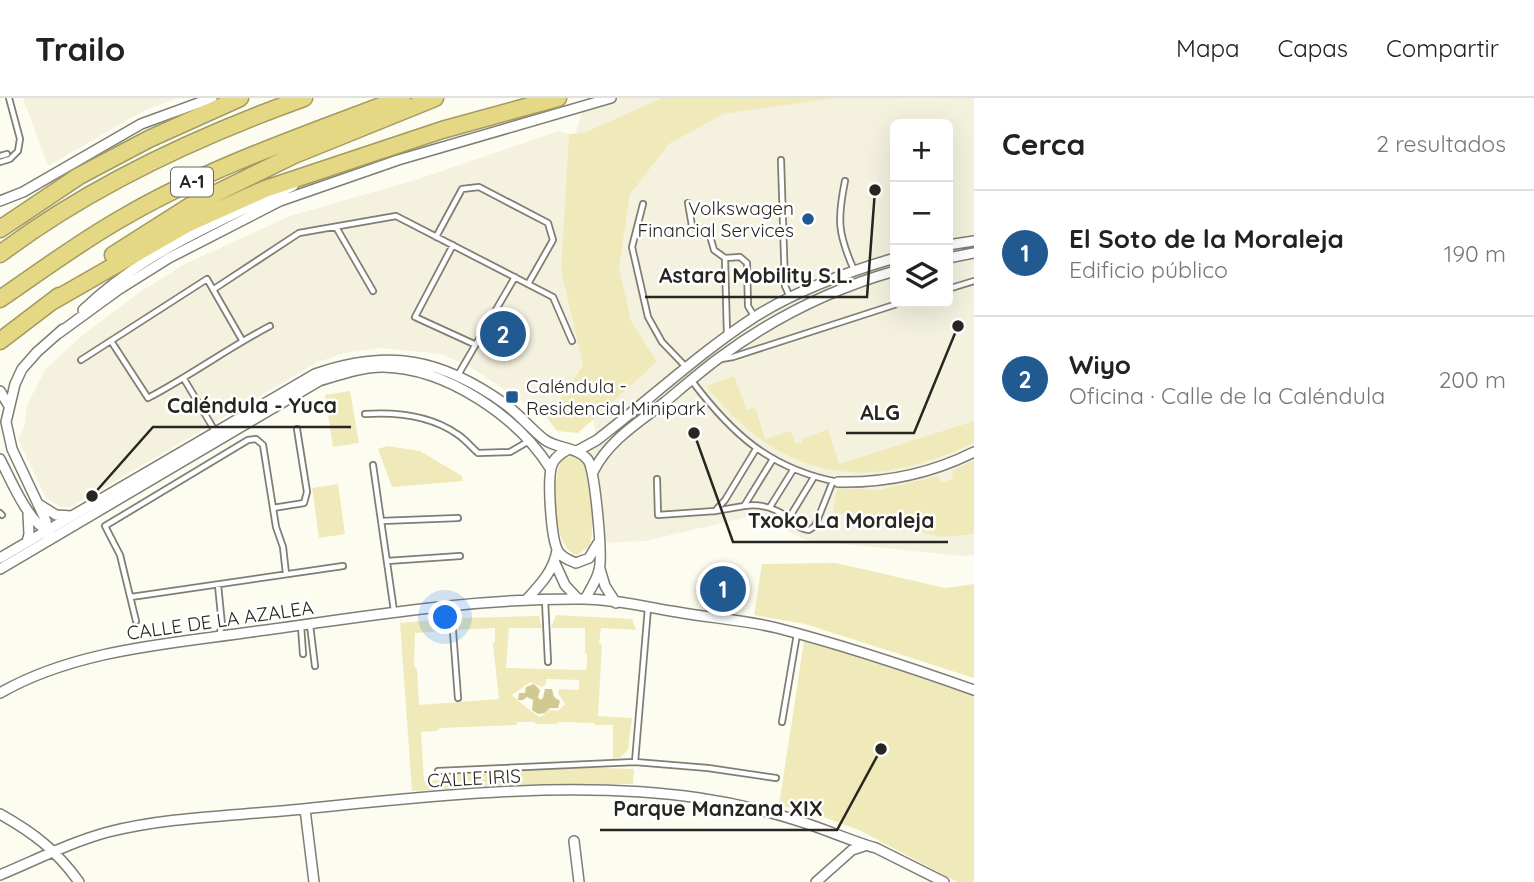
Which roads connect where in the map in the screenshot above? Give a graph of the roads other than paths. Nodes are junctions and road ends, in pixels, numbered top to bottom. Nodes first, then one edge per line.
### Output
1 (9, 98) edge
2 (212, 98) edge
3 (240, 98) edge
4 (304, 98) edge
5 (402, 98) edge
6 (436, 98) edge
7 (558, 98) edge
8 (611, 98) edge
9 (7, 154) dead end
10 (0, 156) edge
11 (781, 160) dead end
12 (0, 162) edge
13 (336, 166) junction
14 (845, 181) dead end
15 (0, 201) edge
16 (688, 203) dead end
17 (643, 204) dead end
18 (336, 227) junction
19 (0, 229) edge
20 (436, 236) junction
21 (974, 241) edge
22 (453, 245) junction
23 (953, 245) edge
24 (974, 253) edge
25 (0, 254) edge
26 (953, 257) edge
27 (725, 258) junction
28 (890, 260) edge
29 (855, 271) junction
30 (890, 273) edge
31 (515, 277) junction
32 (974, 281) edge
33 (528, 284) junction
34 (953, 287) edge
35 (214, 289) junction
36 (373, 291) dead end
37 (791, 298) junction
38 (0, 299) edge
39 (51, 302) junction
40 (890, 307) edge
41 (755, 317) junction
42 (270, 326) dead end
43 (60, 332) junction
44 (727, 337) junction
45 (242, 340) junction
46 (0, 341) edge
47 (111, 341) junction
48 (572, 341) dead end
49 (474, 344) junction
50 (81, 360) dead end
51 (716, 360) junction
52 (687, 368) junction
53 (416, 372) junction
54 (458, 375) junction
55 (184, 379) junction
56 (692, 381) junction
57 (0, 391) edge
58 (9, 405) junction
59 (365, 414) dead end
60 (258, 418) junction
61 (505, 418) junction
62 (3, 425) edge
63 (297, 429) dead end
64 (215, 432) junction
65 (530, 440) junction
66 (756, 449) junction
67 (566, 450) junction
68 (578, 451) junction
69 (198, 452) junction
70 (974, 452) edge
71 (0, 459) edge
72 (773, 460) junction
73 (373, 465) dead end
74 (550, 468) junction
75 (793, 470) junction
76 (593, 472) junction
77 (814, 477) junction
78 (657, 479) dead end
79 (835, 482) junction
80 (39, 503) junction
81 (744, 506) junction
82 (273, 508) junction
83 (770, 508) junction
84 (27, 509) junction
85 (715, 511) junction
86 (458, 518) dead end
87 (789, 518) junction
88 (76, 519) junction
89 (381, 521) junction
90 (48, 531) junction
91 (599, 543) junction
92 (28, 547) junction
93 (557, 550) junction
94 (460, 556) dead end
95 (0, 558) edge
96 (387, 561) junction
97 (555, 563) junction
98 (343, 566) dead end
99 (0, 569) edge
100 (600, 569) junction
101 (286, 574) junction
102 (218, 584) junction
103 (131, 597) junction
104 (527, 599) junction
105 (545, 599) junction
106 (581, 599) junction
107 (616, 603) junction
108 (451, 604) junction
109 (649, 608) junction
110 (394, 611) junction
111 (136, 621) dead end
112 (306, 625) junction
113 (797, 635) junction
114 (219, 637) junction
115 (303, 654) dead end
116 (548, 662) dead end
117 (316, 666) dead end
118 (974, 690) edge
119 (0, 693) edge
120 (458, 698) dead end
121 (782, 722) dead end
122 (635, 762) junction
123 (438, 771) dead end
124 (776, 778) dead end
125 (305, 809) junction
126 (0, 814) edge
127 (834, 834) junction
128 (574, 841) dead end
129 (864, 846) junction
130 (55, 852) junction
131 (842, 860) junction
132 (0, 874) edge
133 (79, 882) edge
134 (314, 882) edge
135 (579, 882) edge
136 (816, 882) edge
137 (944, 882) edge

1 - 12 lane
2 - 15 street
3 - 19 highway
4 - 25 highway, A-1
5 - 38 highway, A-1
6 - 39 highway
7 - 13 highway
8 - 43 street
9 - 10 lane
11 - 37 lane
13 - 39 highway
13 - 43 street
14 - 29 lane
16 - 27 lane
17 - 52 lane
18 - 20 lane
18 - 35 lane
18 - 36 lane
20 - 22 lane
20 - 33 lane
21 - 23 street
22 - 31 lane
22 - 49 lane
24 - 26 street
27 - 41 lane
27 - 44 lane
28 - 29 street
29 - 37 street
30 - 51 street
31 - 33 lane
31 - 49 lane
32 - 34 lane
33 - 48 lane
35 - 45 lane
35 - 47 lane
37 - 41 street
39 - 46 highway
40 - 51 lane
41 - 44 street
42 - 45 lane
43 - 58 street
44 - 52 street
45 - 55 lane
47 - 50 lane
47 - 55 lane
49 - 54 lane
51 - 56 street
52 - 68 street
53 - 54 lane
53 - 60 street
53 - 61 street
54 - 61 lane
54 - 64 street
54 - 67 street
55 - 64 lane
56 - 66 lane
56 - 76 street
57 - 58 street
58 - 62 street
59 - 65 lane
60 - 64 lane
60 - 69 street
61 - 65 street
62 - 80 street
63 - 82 lane
64 - 69 lane
64 - 88 street
65 - 74 street
66 - 72 lane
66 - 85 lane
67 - 68 street
67 - 74 street
68 - 76 street
69 - 88 street
70 - 79 street
71 - 84 street
72 - 75 lane
72 - 81 lane
73 - 89 lane
74 - 93 street
75 - 77 lane
75 - 83 lane
76 - 91 street
77 - 79 lane
77 - 87 lane
78 - 85 lane
79 - 87 lane
80 - 88 street
80 - 90 street
81 - 83 lane
81 - 85 lane
82 - 101 lane
82 - 103 lane
83 - 87 lane
84 - 90 street
84 - 92 street
86 - 89 lane
88 - 90 street
88 - 92 street
89 - 96 lane
90 - 92 street
91 - 93 street
91 - 100 street
92 - 95 street
92 - 99 street
93 - 97 street
94 - 96 lane
96 - 110 lane
97 - 104 street
97 - 106 street
98 - 101 lane
100 - 106 street
100 - 107 street
101 - 102 lane
102 - 103 lane
102 - 114 lane
103 - 111 lane
104 - 105 street, CALLE DE LA AZALEA
104 - 108 street, CALLE DE LA AZALEA
105 - 106 street, CALLE DE LA AZALEA
105 - 116 lane
106 - 107 street, CALLE DE LA AZALEA
107 - 109 street, CALLE DE LA AZALEA
108 - 110 street, CALLE DE LA AZALEA
108 - 120 lane
109 - 113 street, CALLE DE LA AZALEA
109 - 122 lane
110 - 112 street, CALLE DE LA AZALEA
112 - 114 street, CALLE DE LA AZALEA
112 - 115 lane
112 - 117 lane
113 - 118 street, CALLE DE LA AZALEA
113 - 121 lane
114 - 119 street, CALLE DE LA AZALEA
122 - 123 lane
122 - 124 lane
125 - 127 street, CALLE IRIS
125 - 130 street, CALLE IRIS
125 - 134 street
126 - 130 street
127 - 129 street, CALLE IRIS
127 - 131 street
128 - 135 street
129 - 131 street
129 - 137 street, CALLE IRIS
130 - 132 street, CALLE IRIS
130 - 133 street
131 - 136 street

